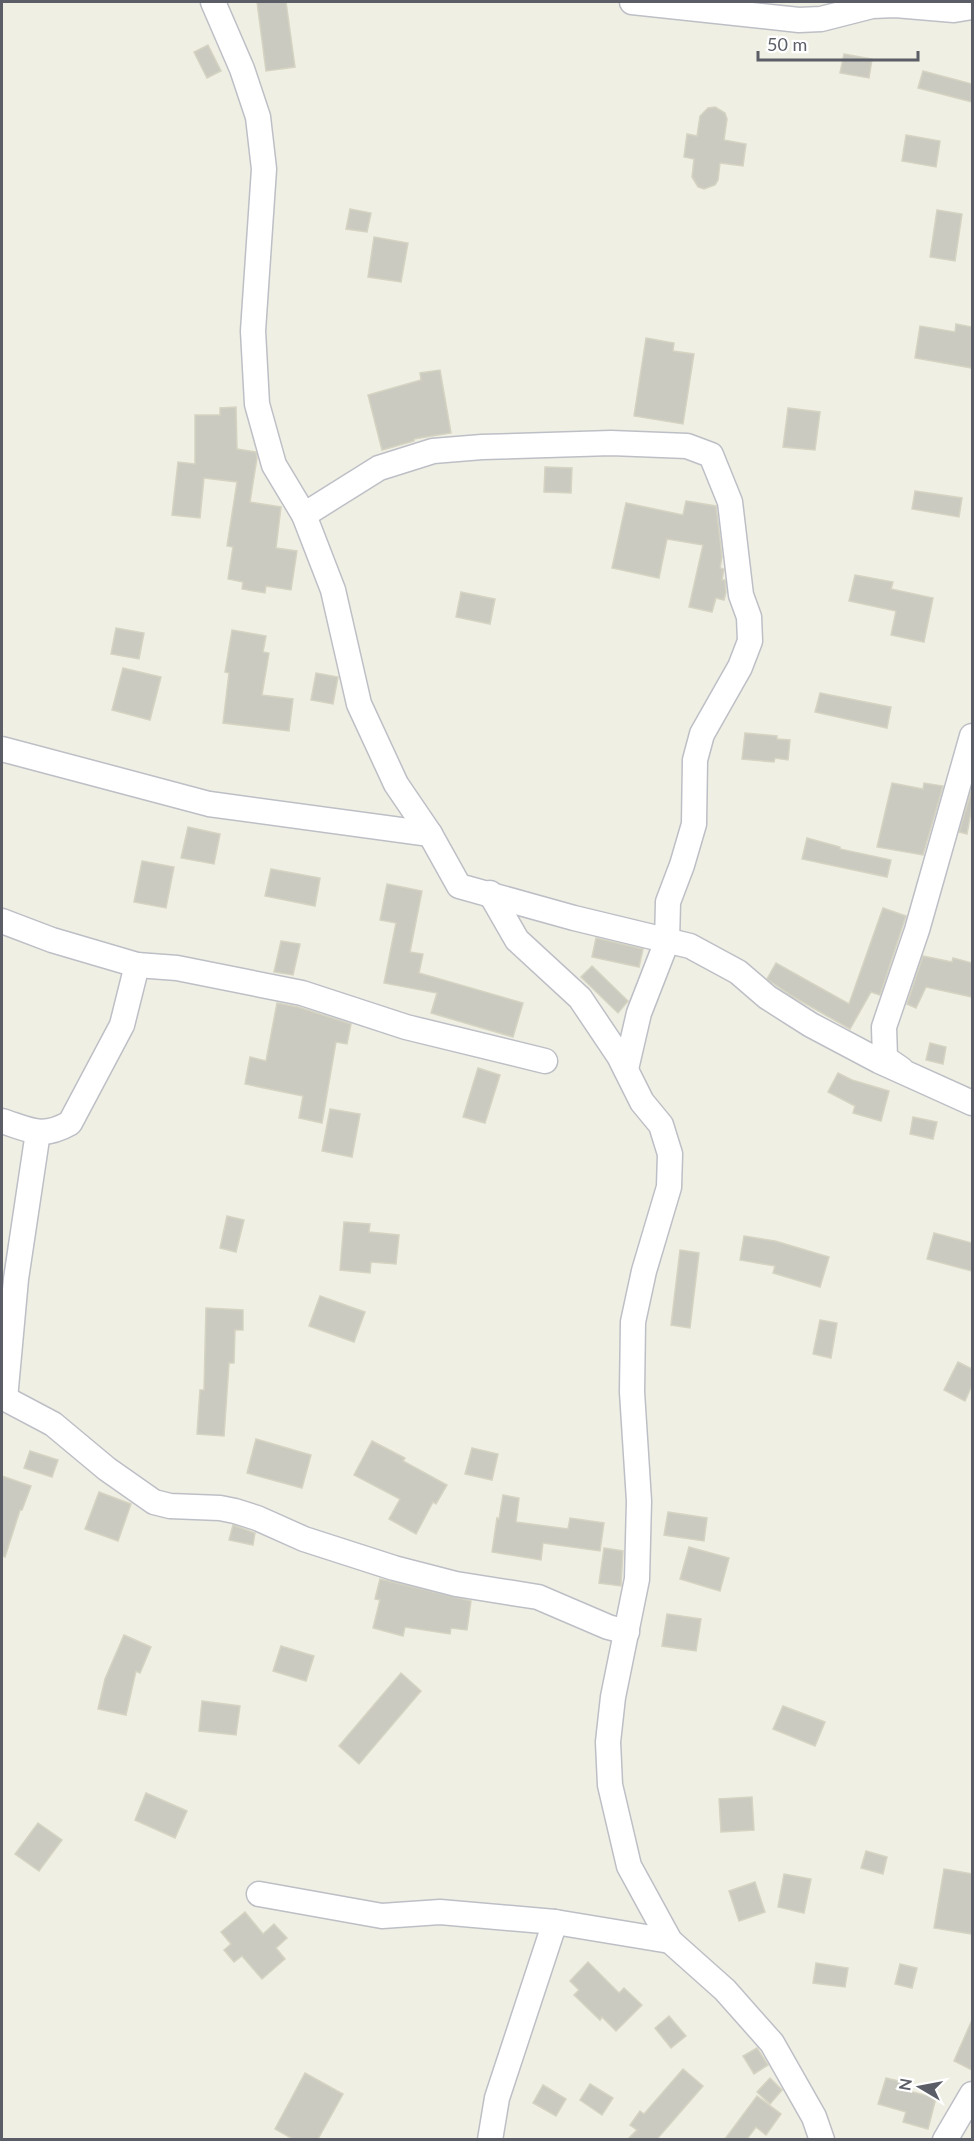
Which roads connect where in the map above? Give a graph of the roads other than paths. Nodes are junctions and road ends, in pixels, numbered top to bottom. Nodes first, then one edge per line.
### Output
1 (213, 2) edge
2 (632, 2) edge
3 (972, 7) edge
4 (304, 515) junction
5 (972, 736) edge
6 (2, 749) edge
7 (430, 834) junction
8 (490, 893) junction
9 (2, 921) edge
10 (667, 941) junction
11 (137, 965) junction
12 (545, 1061) dead end
13 (626, 1069) junction
14 (908, 1073) junction
15 (972, 1103) edge
16 (2, 1121) edge
17 (38, 1132) junction
18 (3, 1398) edge
19 (627, 1632) junction
20 (258, 1894) dead end
21 (555, 1922) junction
22 (670, 1941) junction
23 (972, 2094) edge
24 (490, 2139) edge
25 (822, 2139) edge
26 (945, 2139) edge

1 - 4 street
2 - 3 street
4 - 7 street
4 - 10 street
5 - 14 street
6 - 7 street
7 - 8 street
8 - 10 street
8 - 13 street
9 - 11 street
10 - 13 street
10 - 14 street
11 - 12 street
11 - 17 street
13 - 19 street
14 - 15 street
16 - 17 street
17 - 18 street
18 - 19 street
19 - 22 street
20 - 21 street
21 - 22 street
21 - 24 street
22 - 25 street
23 - 26 street

